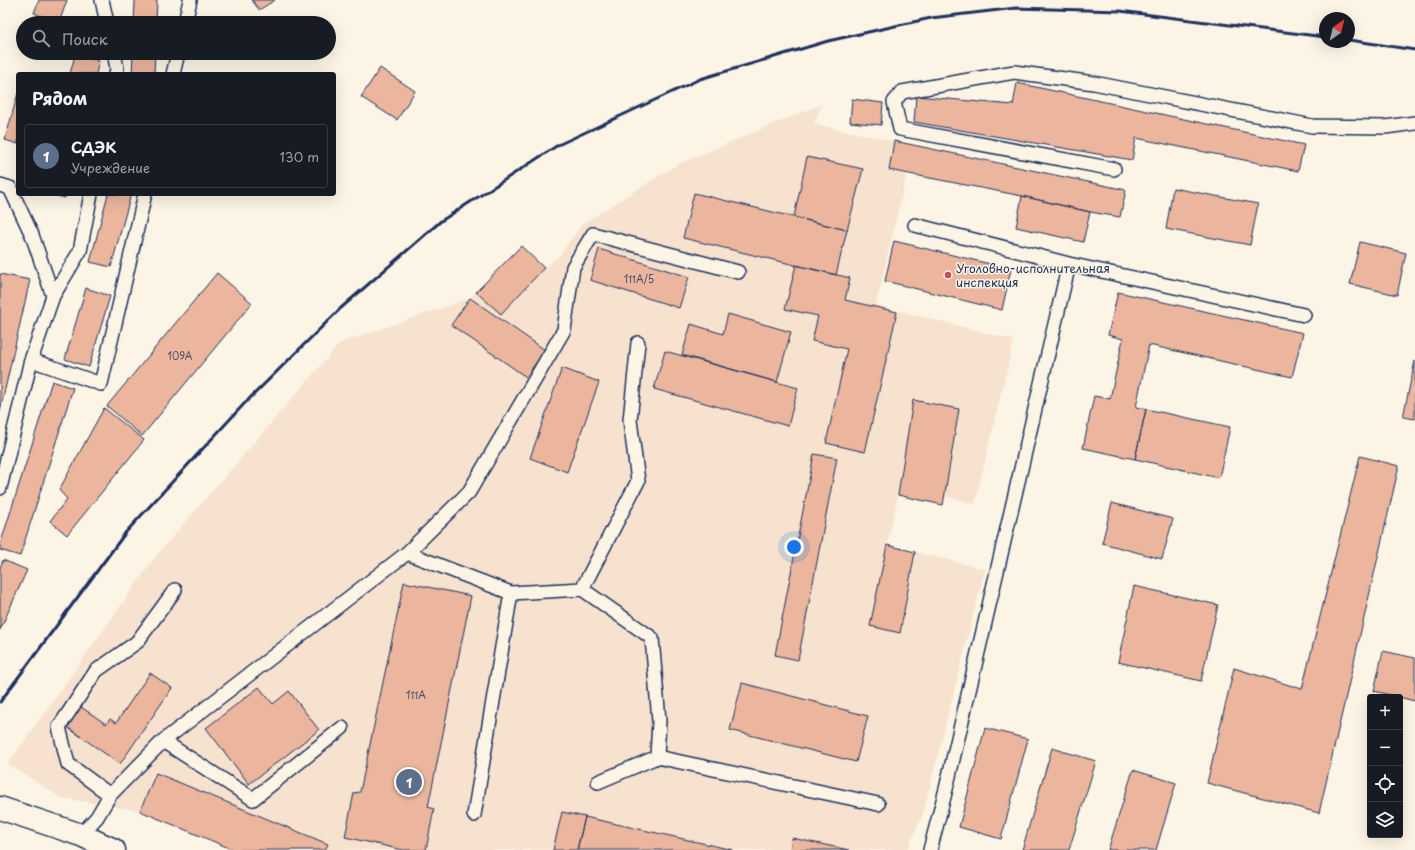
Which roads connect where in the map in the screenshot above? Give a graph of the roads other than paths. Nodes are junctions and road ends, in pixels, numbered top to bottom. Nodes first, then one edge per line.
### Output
1 (102, 0) edge
2 (190, 0) edge
3 (105, 16) edge
4 (187, 16) edge
5 (115, 60) edge
6 (176, 60) edge
7 (116, 72) edge
8 (173, 72) edge
9 (1415, 123) edge
10 (1114, 169) dead end
11 (0, 185) edge
12 (91, 196) edge
13 (145, 196) edge
14 (914, 225) dead end
15 (1069, 264) junction
16 (738, 272) dead end
17 (53, 296) junction
18 (1304, 315) dead end
19 (638, 343) dead end
20 (31, 360) junction
21 (0, 488) edge
22 (407, 553) junction
23 (582, 589) junction
24 (175, 590) dead end
25 (511, 593) junction
26 (342, 728) dead end
27 (164, 741) junction
28 (657, 757) junction
29 (598, 782) dead end
30 (110, 795) junction
31 (878, 804) dead end
32 (0, 808) edge
33 (474, 815) dead end
34 (81, 835) junction
35 (114, 850) edge
36 (930, 850) edge

1 - 3 lane
2 - 4 lane
5 - 7 lane
6 - 8 lane
9 - 10 lane
11 - 17 lane
12 - 17 lane
13 - 20 lane
14 - 15 lane
15 - 18 lane
15 - 36 lane
16 - 22 lane
17 - 20 lane
19 - 23 lane
20 - 21 lane
22 - 25 lane
22 - 27 lane
23 - 25 lane
23 - 28 lane
24 - 30 lane
25 - 33 lane
26 - 27 lane
27 - 30 lane
28 - 29 lane
28 - 31 lane
30 - 34 lane
32 - 34 main road
34 - 35 main road

